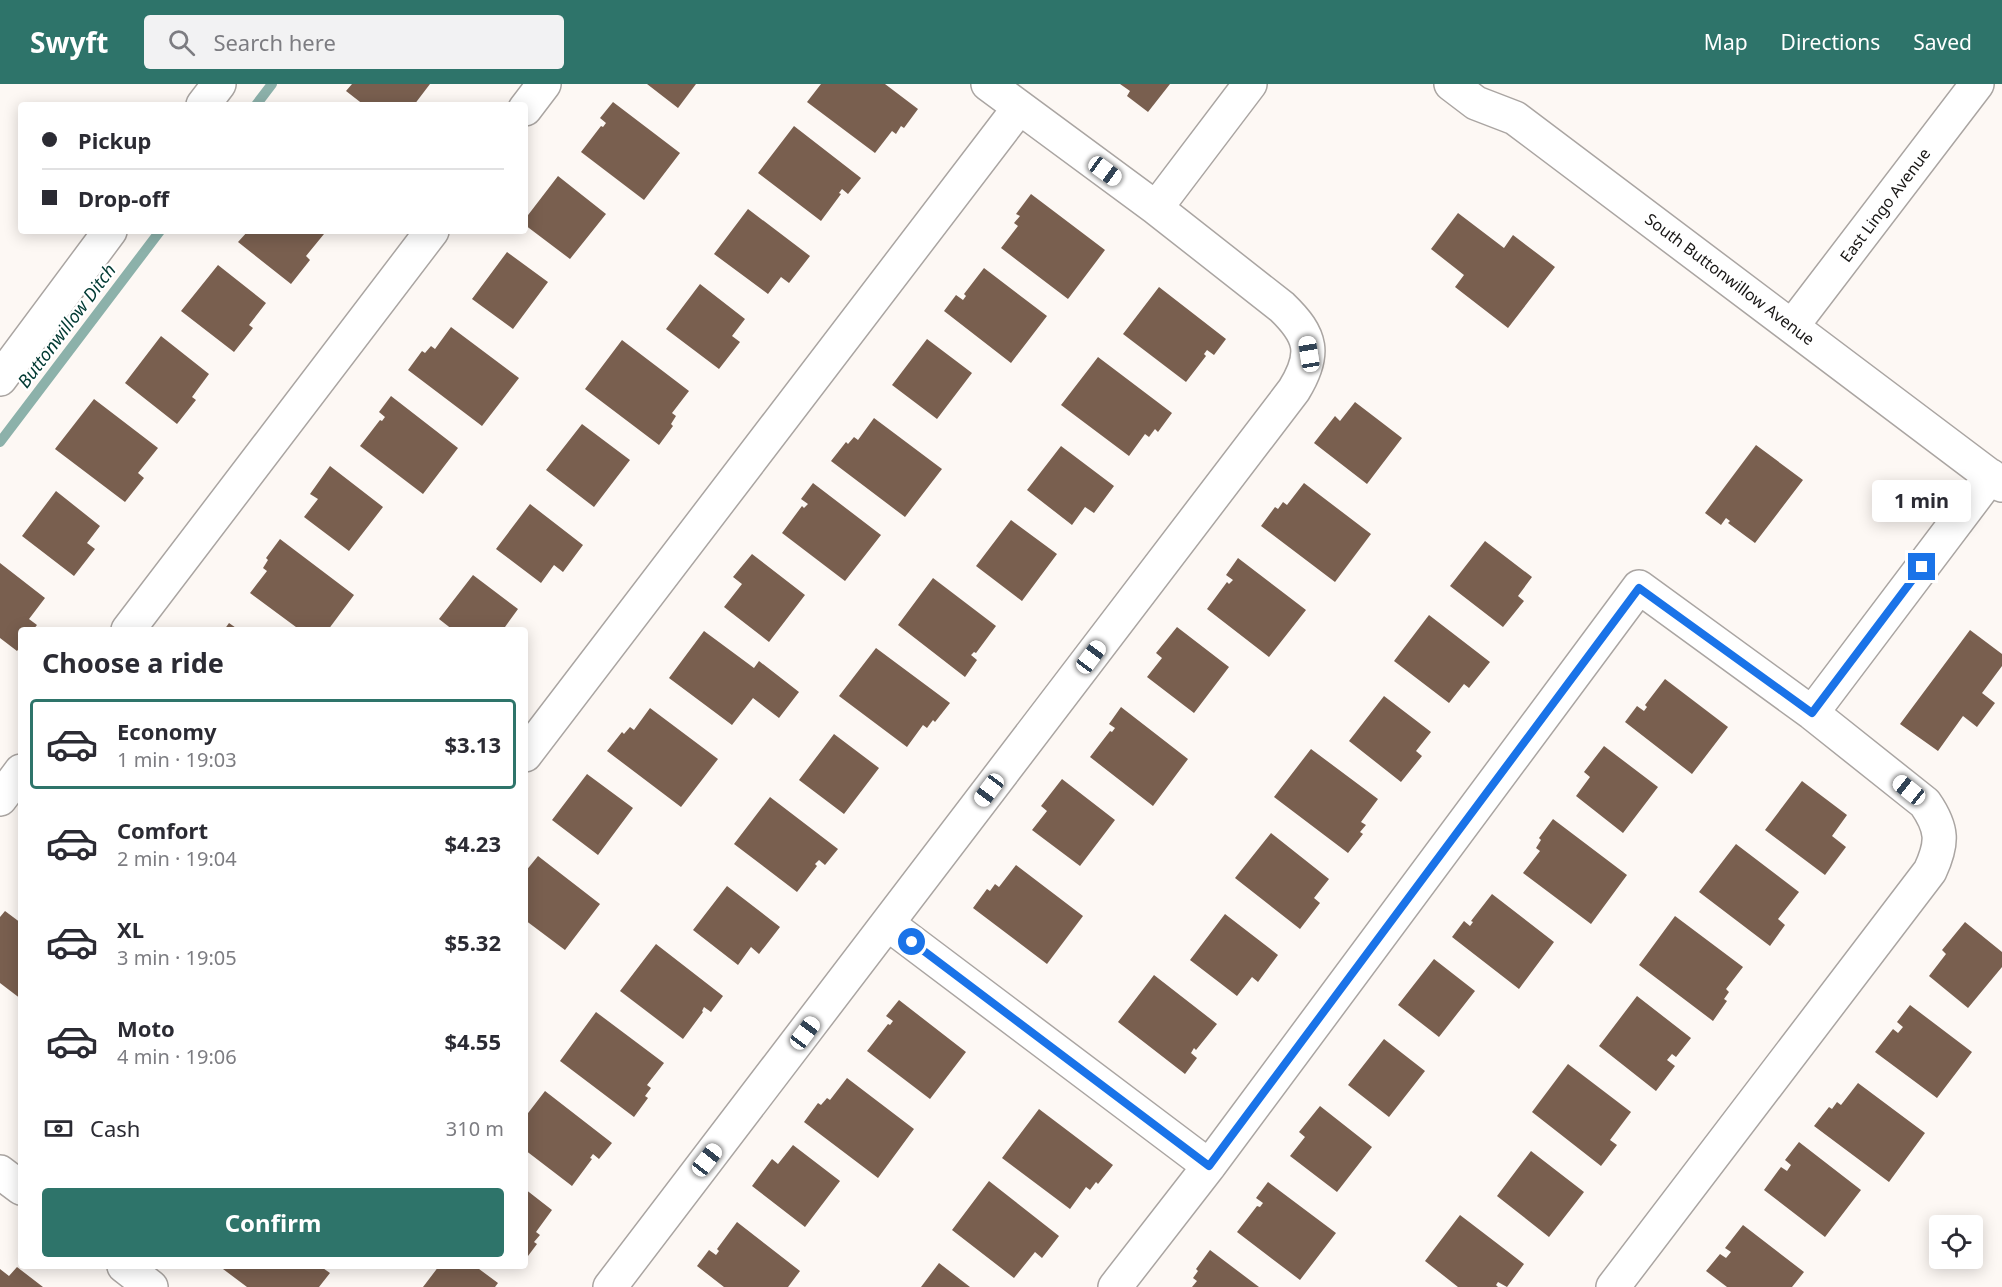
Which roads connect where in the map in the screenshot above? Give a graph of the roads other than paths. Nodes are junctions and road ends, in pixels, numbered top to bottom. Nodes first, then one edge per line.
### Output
1 (219, 84) edge
2 (544, 84) edge
3 (988, 84) edge
4 (1250, 84) edge
5 (1977, 84) edge
6 (1472, 90) edge
7 (205, 102) edge
8 (528, 105) edge
9 (1019, 108) junction
10 (1156, 208) junction
11 (108, 234) edge
12 (430, 234) edge
13 (1793, 326) junction
14 (0, 379) edge
15 (1996, 481) edge
16 (130, 627) edge
17 (1812, 713) junction
18 (528, 751) edge
19 (18, 775) edge
20 (0, 799) edge
21 (888, 924) junction
22 (1209, 1166) junction
23 (0, 1172) edge
24 (18, 1186) edge
25 (610, 1287) edge
26 (1115, 1287) edge
27 (1612, 1287) edge

1 - 7 street
2 - 8 street
3 - 9 street
4 - 10 street
5 - 13 street, East Lingo Avenue
6 - 13 street, South Buttonwillow Avenue
9 - 10 street
9 - 18 street
10 - 21 street
11 - 14 street
12 - 16 street
13 - 15 street, South Buttonwillow Avenue
15 - 17 street
17 - 22 street
17 - 27 street
19 - 20 street
21 - 22 street
21 - 25 street
22 - 26 street
23 - 24 street

